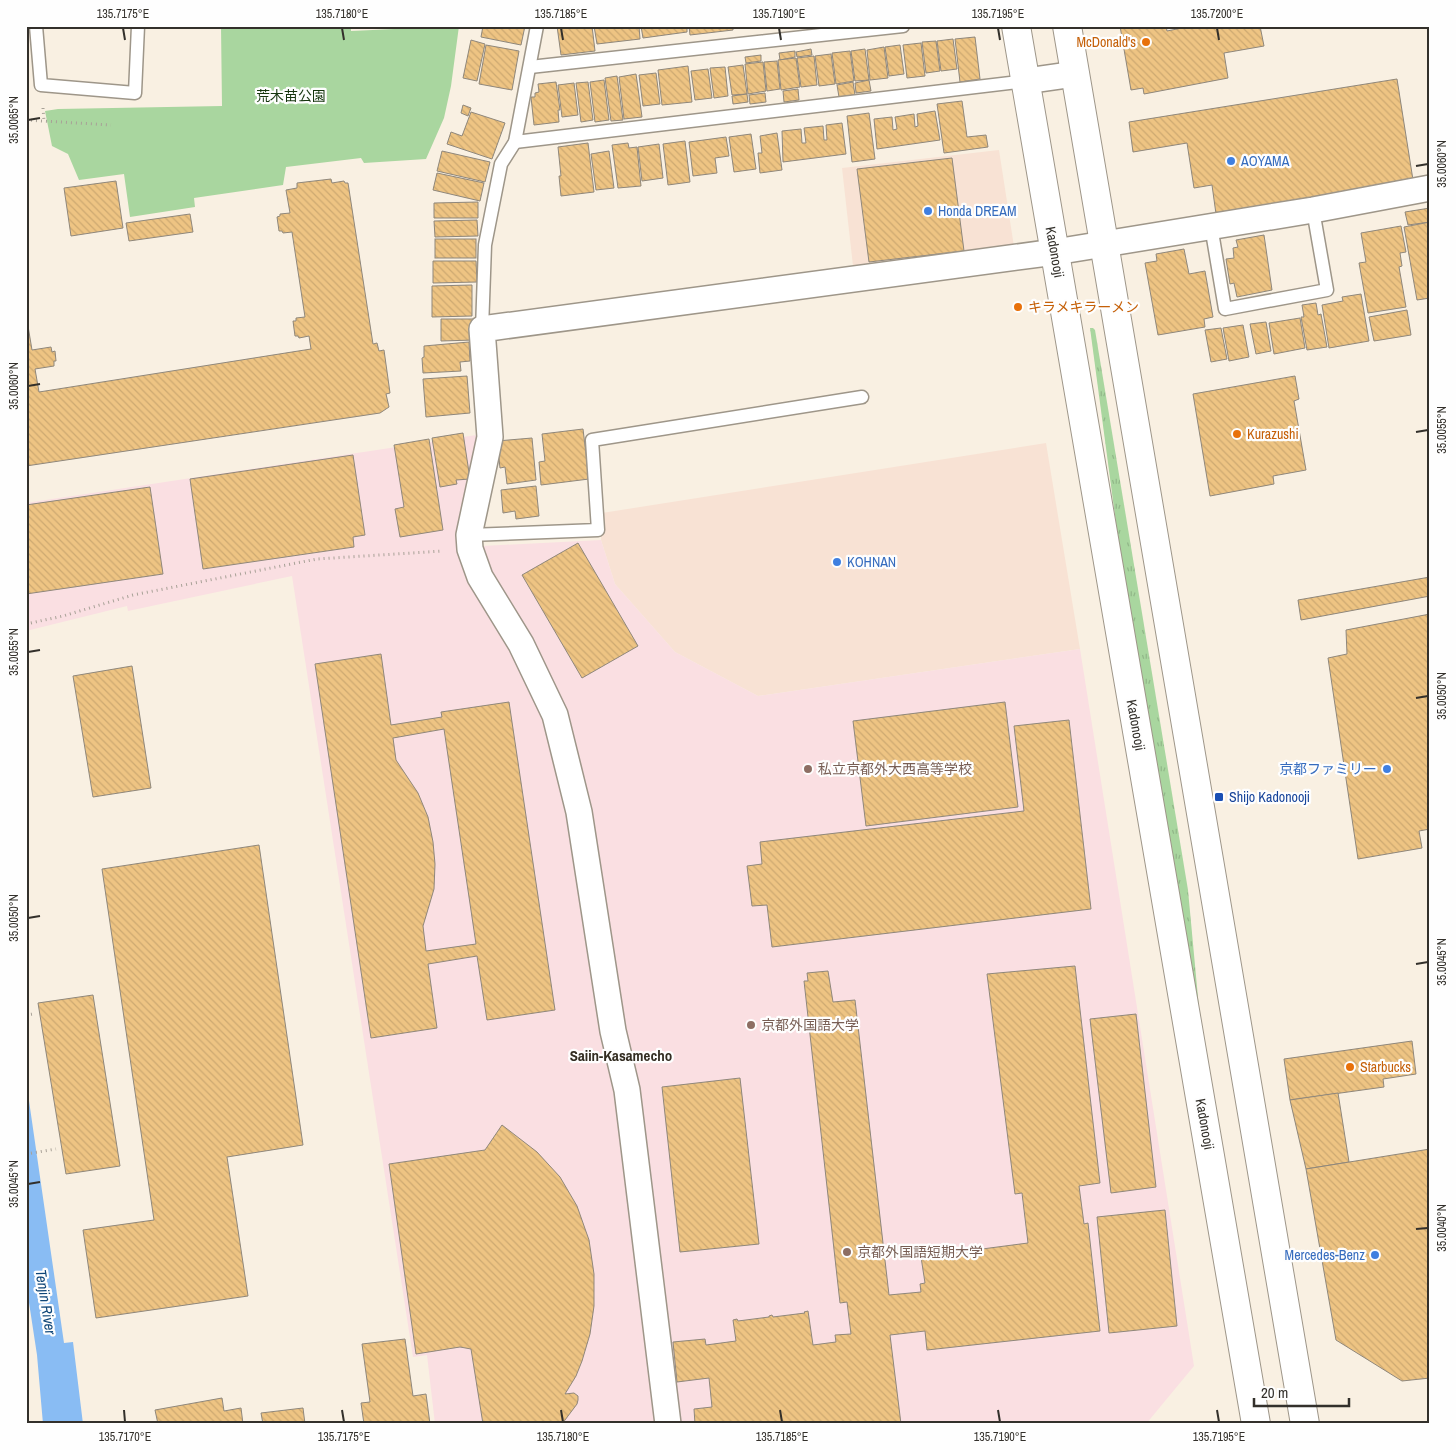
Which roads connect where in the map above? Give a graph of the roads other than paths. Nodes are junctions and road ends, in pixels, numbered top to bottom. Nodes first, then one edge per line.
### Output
1 (36, 26) edge
2 (138, 26) edge
3 (537, 26) edge
4 (903, 26) edge
5 (1016, 26) edge
6 (1067, 26) edge
7 (530, 67) junction
8 (1075, 74) junction
9 (1026, 81) junction
10 (516, 142) junction
11 (1430, 188) edge
12 (1313, 210) junction
13 (1211, 226) junction
14 (1104, 244) junction
15 (1055, 252) junction
16 (482, 330) junction
17 (862, 397) dead end
18 (469, 542) junction
19 (668, 1424) edge
20 (1256, 1424) edge
21 (1306, 1424) edge

1 - 2 lane
3 - 7 lane
4 - 7 lane
5 - 9 street, Kadonooji
6 - 8 street
7 - 10 lane
8 - 9 street
8 - 14 street
9 - 10 lane
9 - 15 street, Kadonooji
10 - 16 lane
11 - 12 street
12 - 13 street
12 - 13 lane
13 - 14 street
14 - 15 street
14 - 21 street
15 - 16 street
15 - 20 street, Kadonooji
16 - 18 street
17 - 18 lane
18 - 19 street

